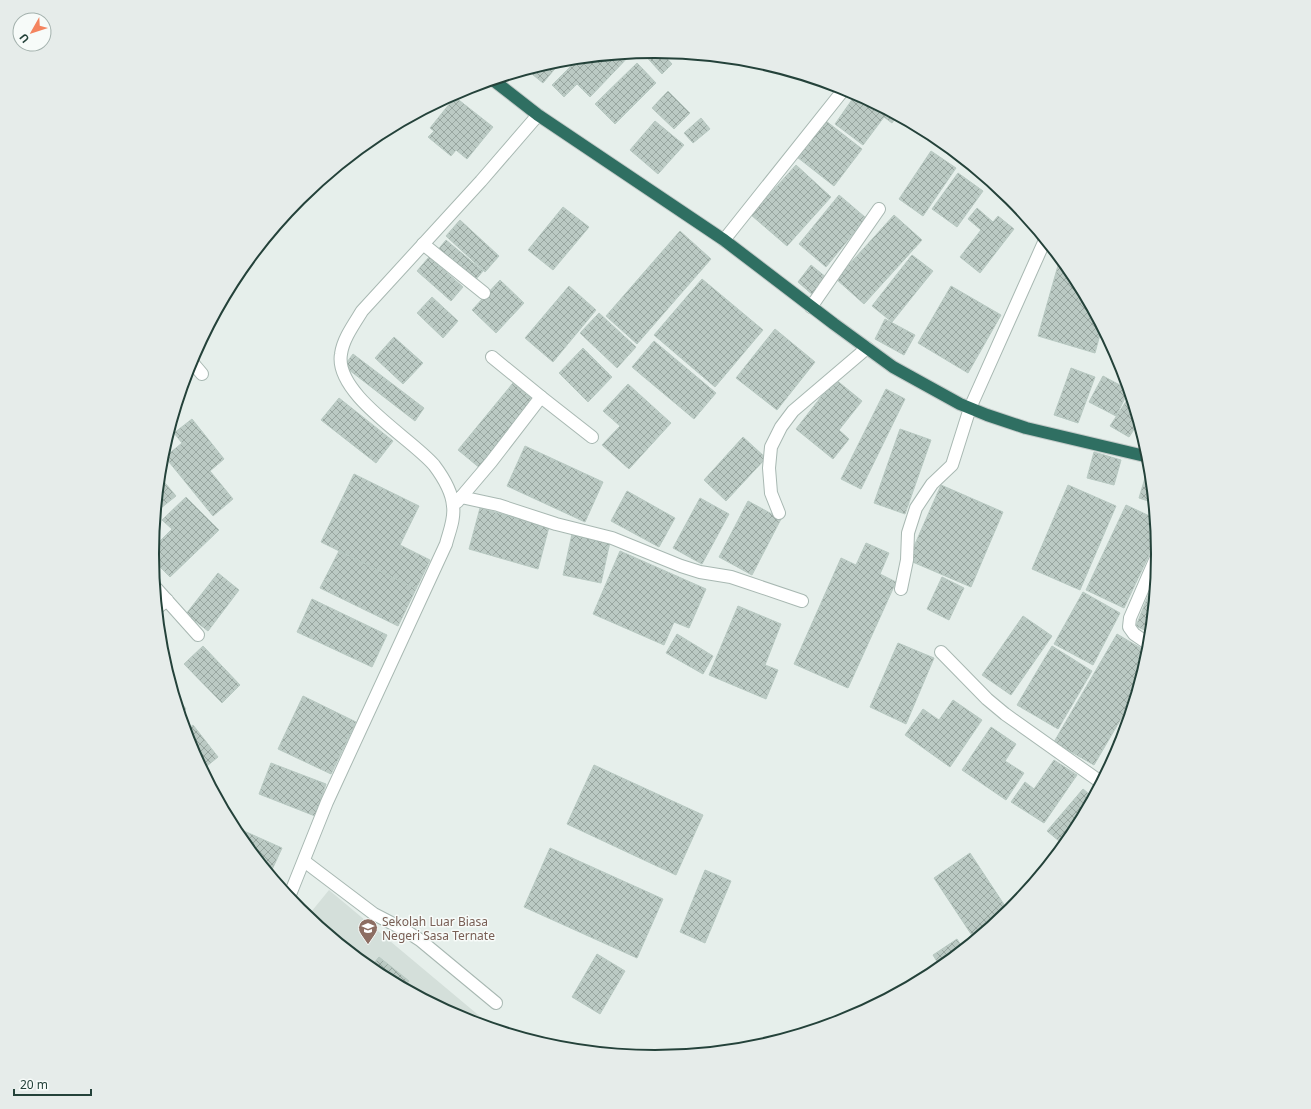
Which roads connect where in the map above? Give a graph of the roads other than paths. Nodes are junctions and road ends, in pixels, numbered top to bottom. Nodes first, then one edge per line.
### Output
1 (498, 84) edge
2 (840, 94) edge
3 (538, 115) junction
4 (879, 209) dead end
5 (724, 240) junction
6 (423, 244) junction
7 (1043, 244) edge
8 (484, 293) dead end
9 (812, 308) junction
10 (867, 348) junction
11 (492, 357) dead end
12 (196, 367) edge
13 (202, 374) dead end
14 (541, 397) junction
15 (970, 408) junction
16 (592, 437) dead end
17 (1141, 454) edge
18 (458, 502) junction
19 (779, 513) dead end
20 (1152, 568) edge
21 (901, 589) dead end
22 (802, 601) dead end
23 (162, 604) edge
24 (198, 635) dead end
25 (1144, 641) edge
26 (941, 652) dead end
27 (1098, 780) edge
28 (304, 861) junction
29 (291, 892) edge
30 (496, 1003) dead end

1 - 3 highway
2 - 5 street
3 - 5 highway
3 - 6 street
4 - 9 street
5 - 9 highway
6 - 8 street
6 - 18 street
7 - 15 street
9 - 10 highway
10 - 15 highway
10 - 19 street
11 - 14 street
12 - 13 street
14 - 16 street
14 - 18 street
15 - 17 highway
15 - 21 street
18 - 22 street
18 - 28 street
20 - 25 street
23 - 24 street
26 - 27 street
28 - 29 street
28 - 30 street

